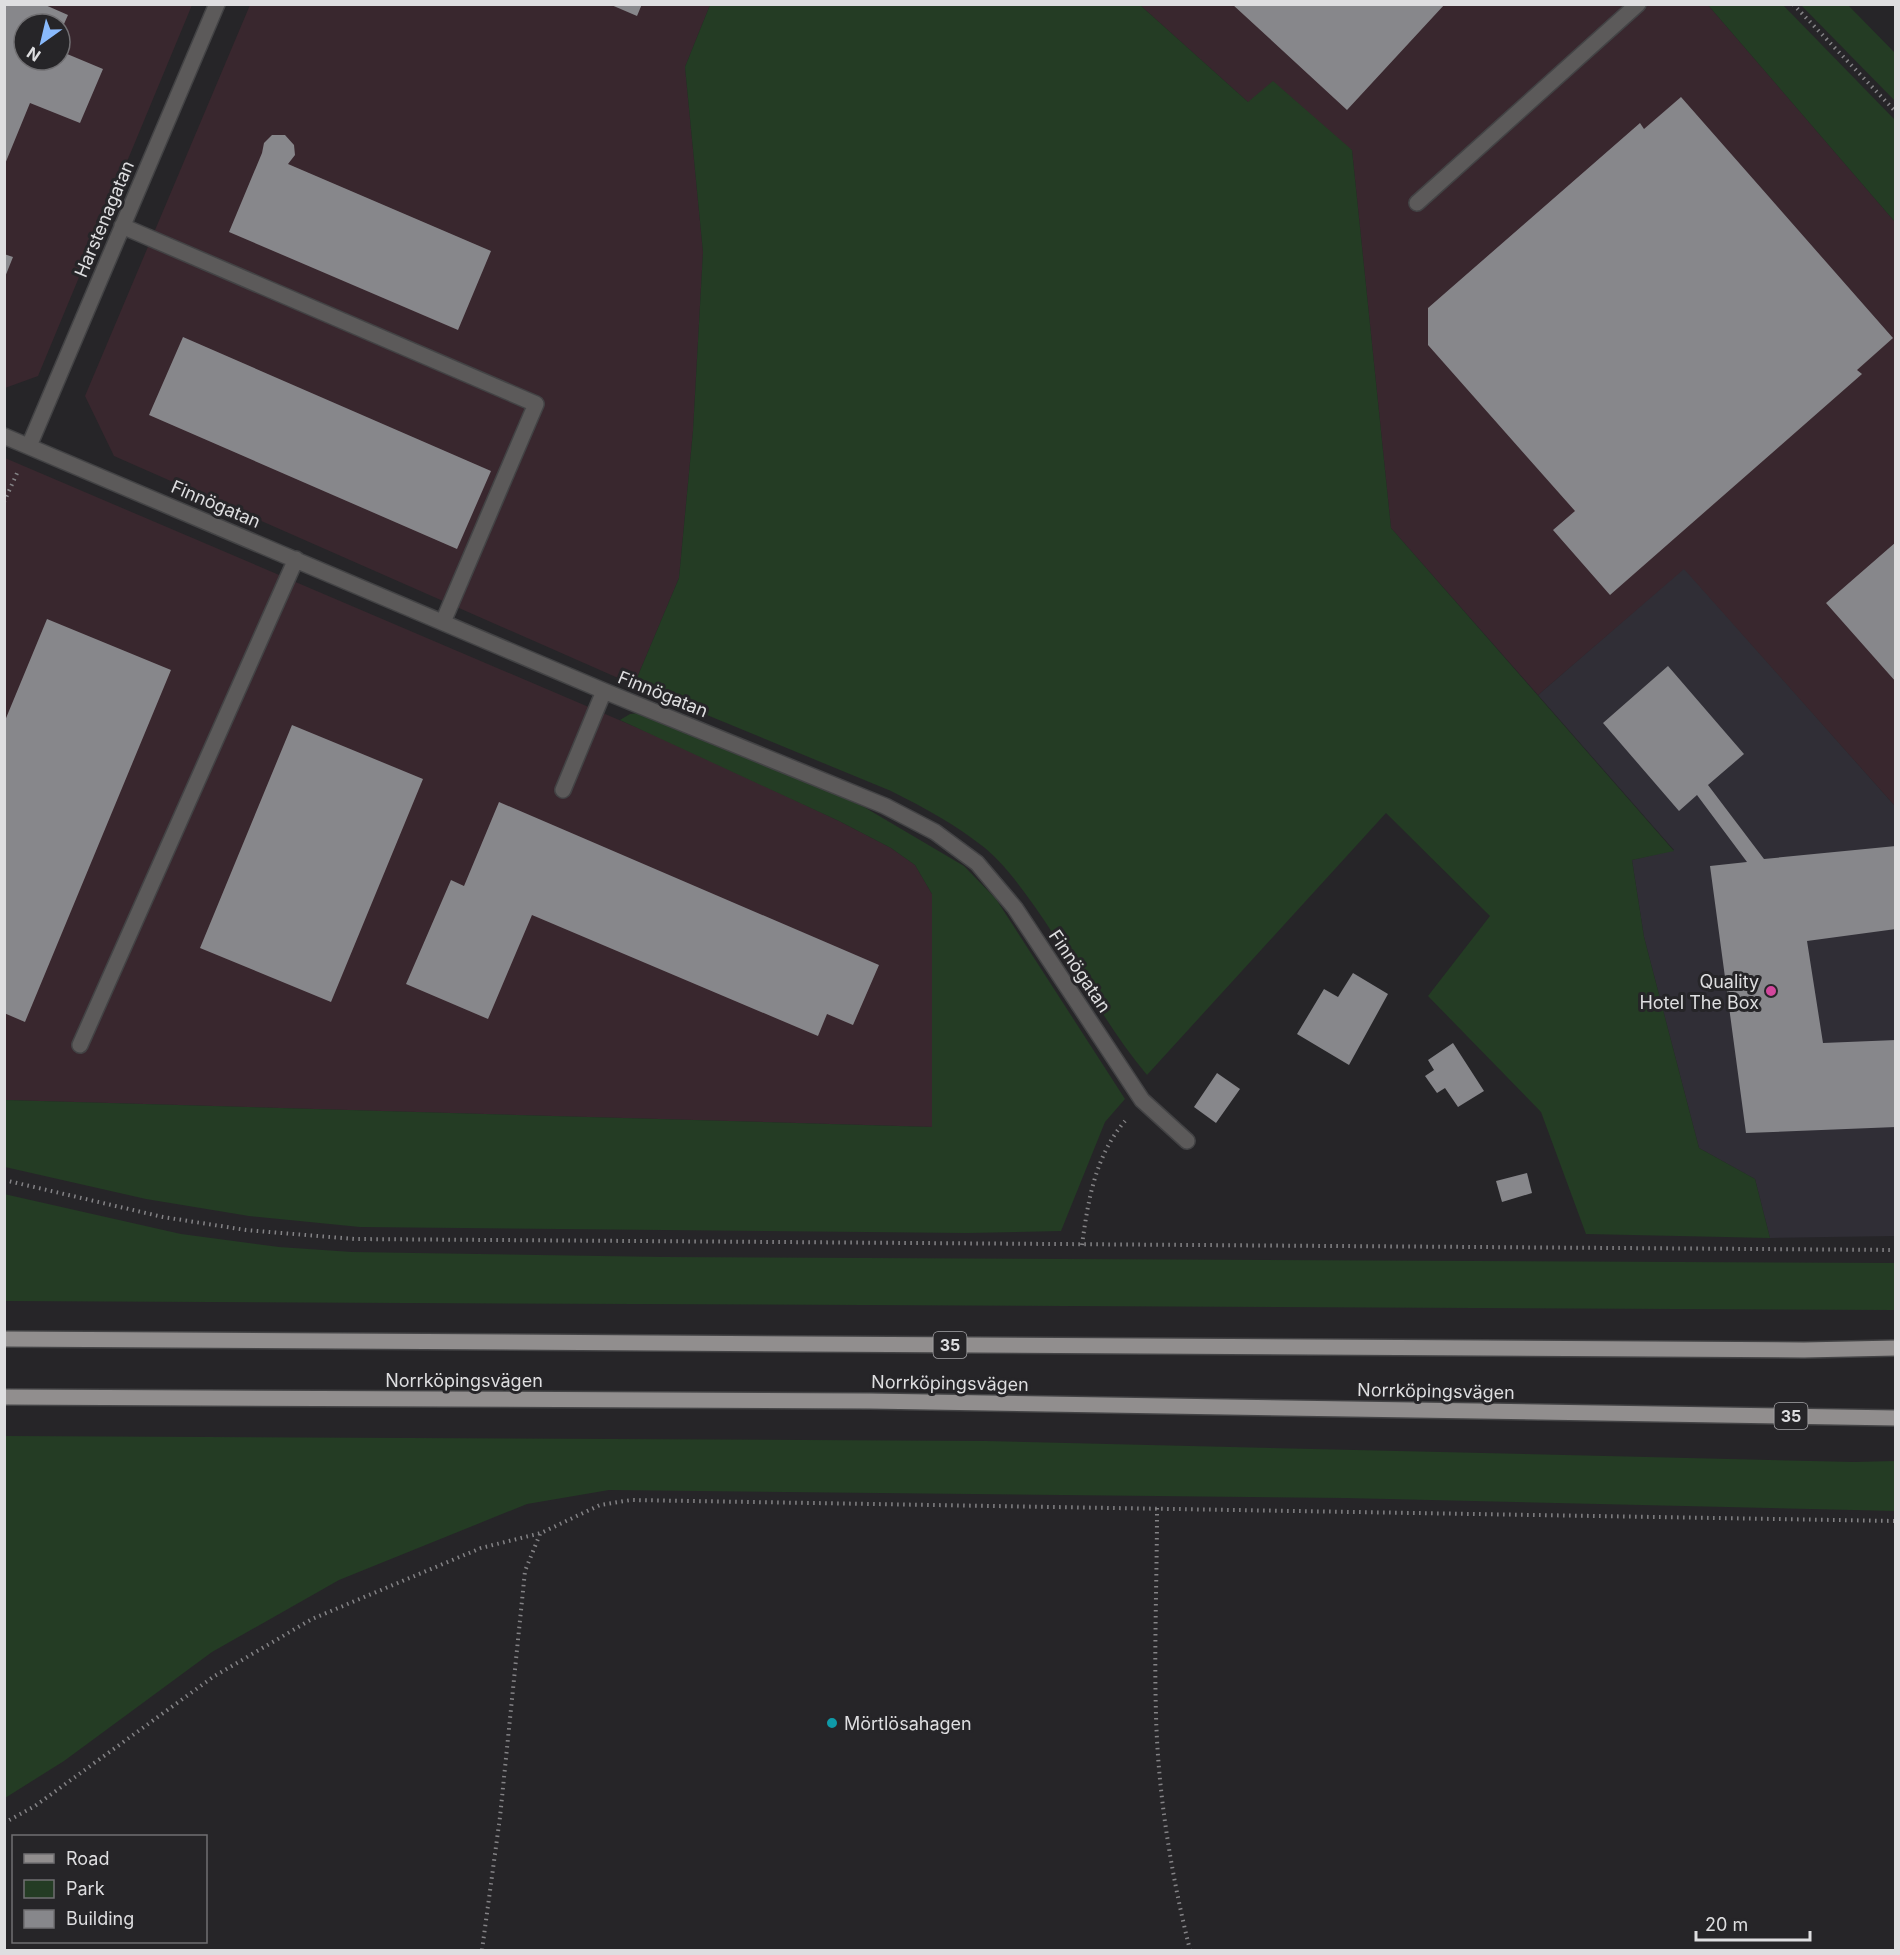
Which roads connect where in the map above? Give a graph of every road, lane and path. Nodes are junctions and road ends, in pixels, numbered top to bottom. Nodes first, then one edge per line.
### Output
1 (1638, 4) edge
2 (1793, 4) edge
3 (214, 5) edge
4 (1896, 112) edge
5 (1417, 203) dead end
6 (122, 226) junction
7 (4, 436) edge
8 (29, 446) junction
9 (296, 559) junction
10 (443, 622) junction
11 (604, 691) junction
12 (563, 790) dead end
13 (80, 1045) dead end
14 (1142, 1100) junction
15 (1187, 1141) dead end
16 (4, 1180) edge
17 (1082, 1245) junction
18 (1896, 1250) edge
19 (4, 1339) edge
20 (1896, 1348) edge
21 (4, 1397) edge
22 (1896, 1418) edge
23 (1157, 1508) junction
24 (1896, 1521) edge
25 (541, 1533) junction
26 (4, 1823) edge
27 (482, 1950) edge
28 (1190, 1950) edge

1 - 5 street
2 - 4 path
3 - 6 street, Harstenagatan
6 - 8 street, Harstenagatan
6 - 10 street
7 - 8 street, Finnögatan
8 - 9 street, Finnögatan
9 - 10 street, Finnögatan
9 - 13 street
10 - 11 street, Finnögatan
11 - 12 street
11 - 14 street, Finnögatan
14 - 15 street, Finnögatan
14 - 17 path
16 - 17 path
17 - 18 path
19 - 20 main road, Norrköpingsvägen / 35
21 - 22 main road, Norrköpingsvägen / 35
23 - 24 path
23 - 25 path
23 - 28 path
25 - 26 path
25 - 27 path

